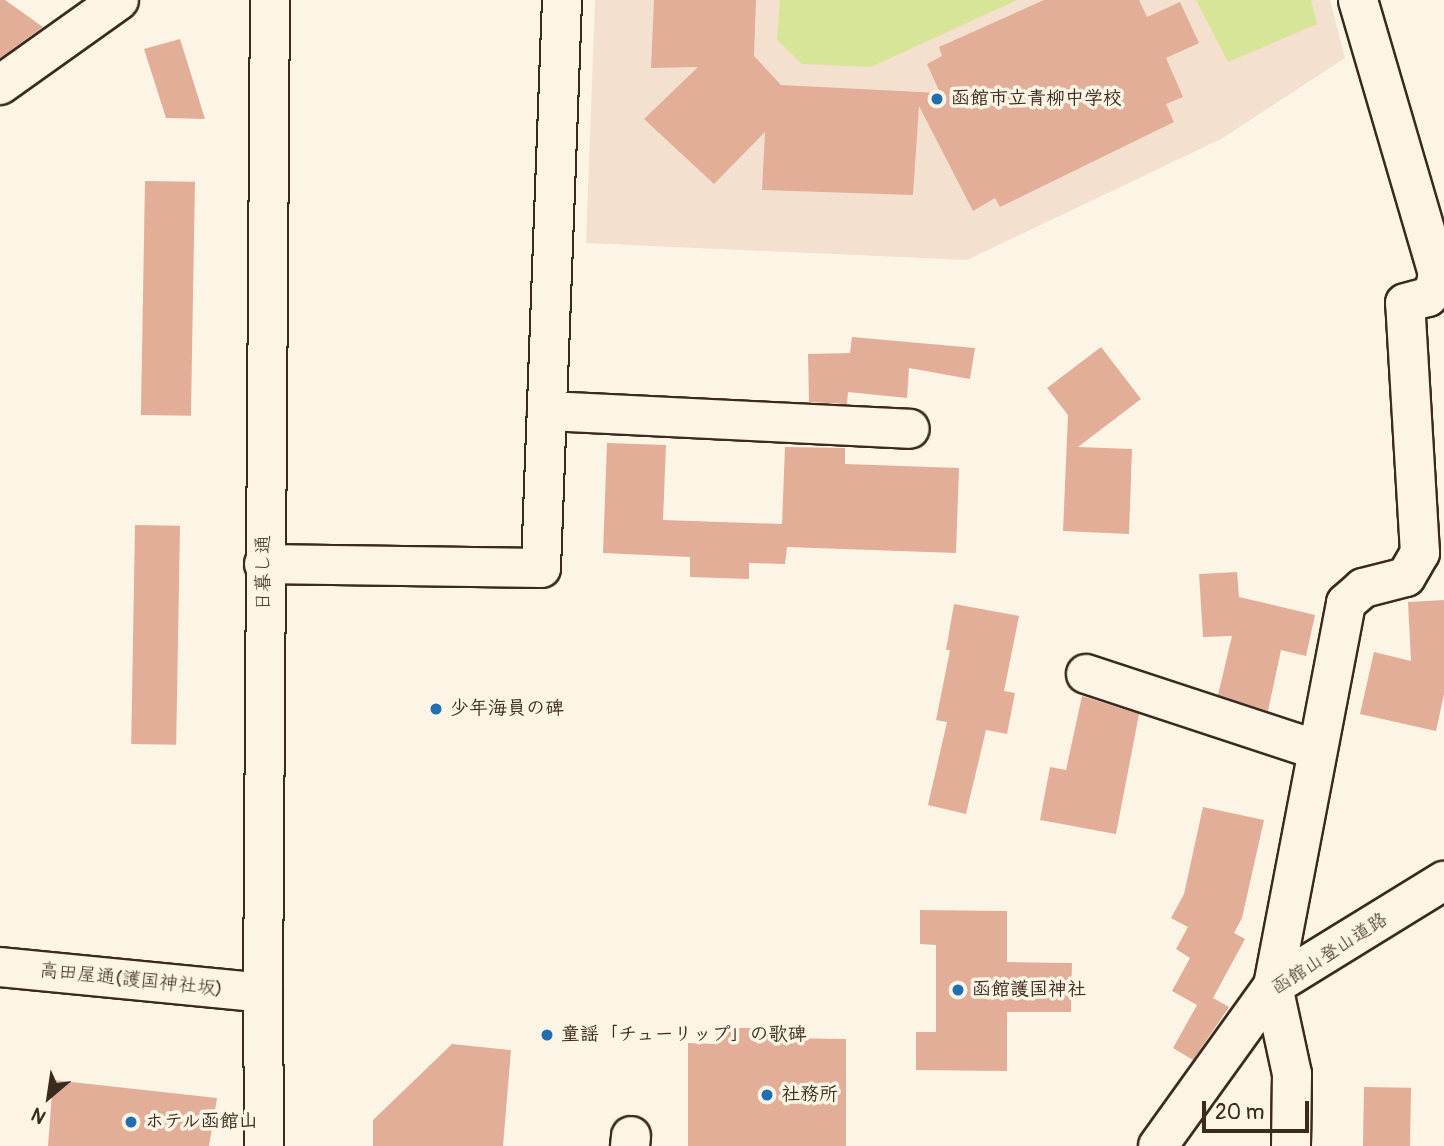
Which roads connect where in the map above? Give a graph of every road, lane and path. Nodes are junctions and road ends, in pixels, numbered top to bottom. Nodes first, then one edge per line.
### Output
1 (270, 0) edge
2 (562, 0) edge
3 (1358, 0) edge
4 (114, 1) edge
5 (5, 75) edge
6 (547, 411) junction
7 (910, 429) dead end
8 (264, 564) junction
9 (1086, 674) dead end
10 (1317, 750) junction
11 (1444, 881) edge
12 (0, 967) edge
13 (1273, 986) junction
14 (263, 993) junction
15 (264, 1146) edge
16 (1158, 1146) edge
17 (1291, 1146) edge

1 - 8 street, 日暮し通
2 - 6 street
3 - 10 street
4 - 5 street
6 - 7 street
6 - 8 street
8 - 14 street, 日暮し通
9 - 10 street
10 - 13 street
11 - 13 street, 函館山登山道路
12 - 14 street, 高田屋通(護国神社坂)
13 - 16 street, 函館山登山道路
13 - 17 street
14 - 15 street, 日暮し通

